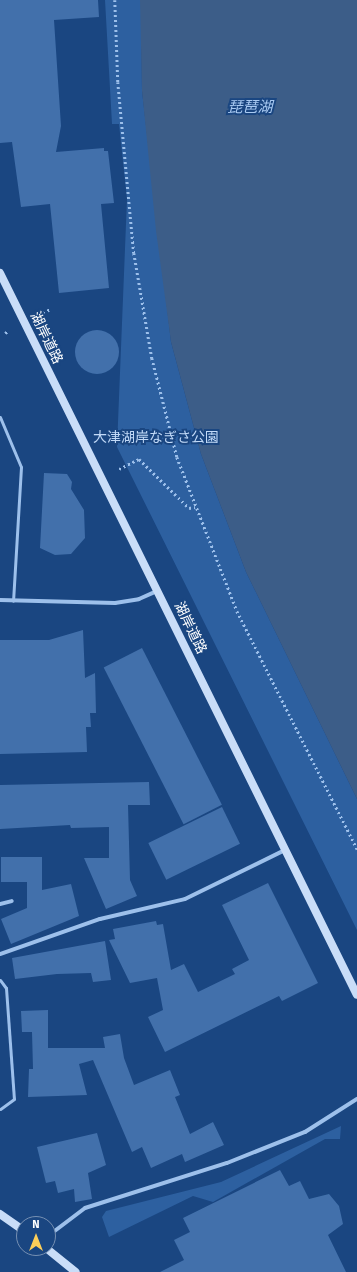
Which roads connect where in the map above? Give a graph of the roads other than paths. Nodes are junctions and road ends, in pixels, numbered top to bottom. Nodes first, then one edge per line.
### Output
1 (0, 274) edge
2 (0, 418) edge
3 (157, 591) junction
4 (0, 600) edge
5 (13, 601) junction
6 (285, 850) junction
7 (12, 901) dead end
8 (0, 904) edge
9 (0, 954) edge
10 (0, 980) edge
11 (357, 994) edge
12 (357, 1099) edge
13 (0, 1109) edge
14 (0, 1214) edge
15 (16, 1225) edge
16 (56, 1230) edge
17 (56, 1256) edge
18 (76, 1272) edge

1 - 3 main road, 湖岸道路
2 - 5 lane
3 - 5 street
3 - 6 main road, 湖岸道路
4 - 5 street
6 - 9 street
6 - 11 main road, 湖岸道路
7 - 8 street
10 - 13 lane
12 - 16 street
14 - 15 main road
17 - 18 main road

